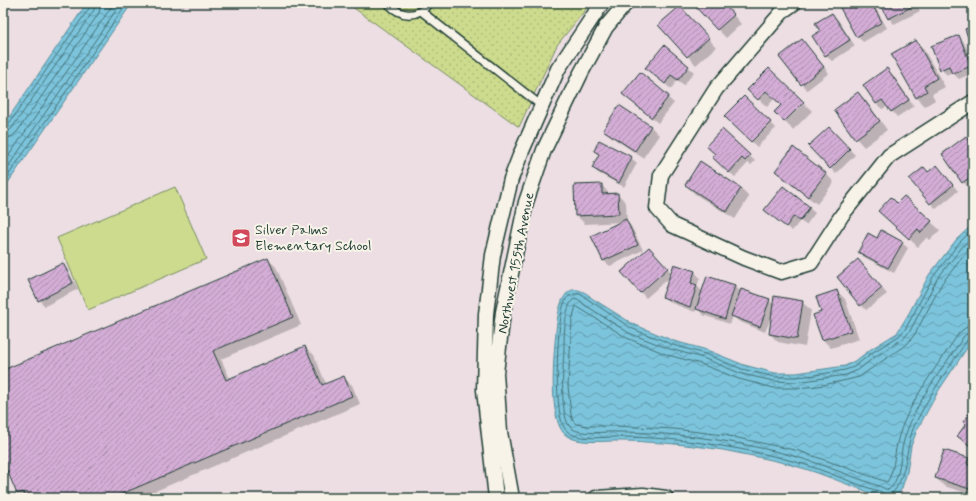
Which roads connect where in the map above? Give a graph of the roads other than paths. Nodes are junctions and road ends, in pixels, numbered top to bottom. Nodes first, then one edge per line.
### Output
1 (388, 3) edge
2 (429, 3) edge
3 (602, 3) edge
4 (626, 3) edge
5 (794, 3) edge
6 (421, 11) junction
7 (973, 102) edge
8 (543, 107) junction
9 (496, 498) edge
10 (512, 498) edge
11 (596, 498) edge
12 (666, 498) edge

1 - 6 lane
2 - 6 lane
3 - 8 street, Northwest 155th Avenue
4 - 10 street, Northwest 155th Avenue
5 - 7 street
6 - 8 lane
8 - 9 street, Northwest 155th Avenue
11 - 12 street

